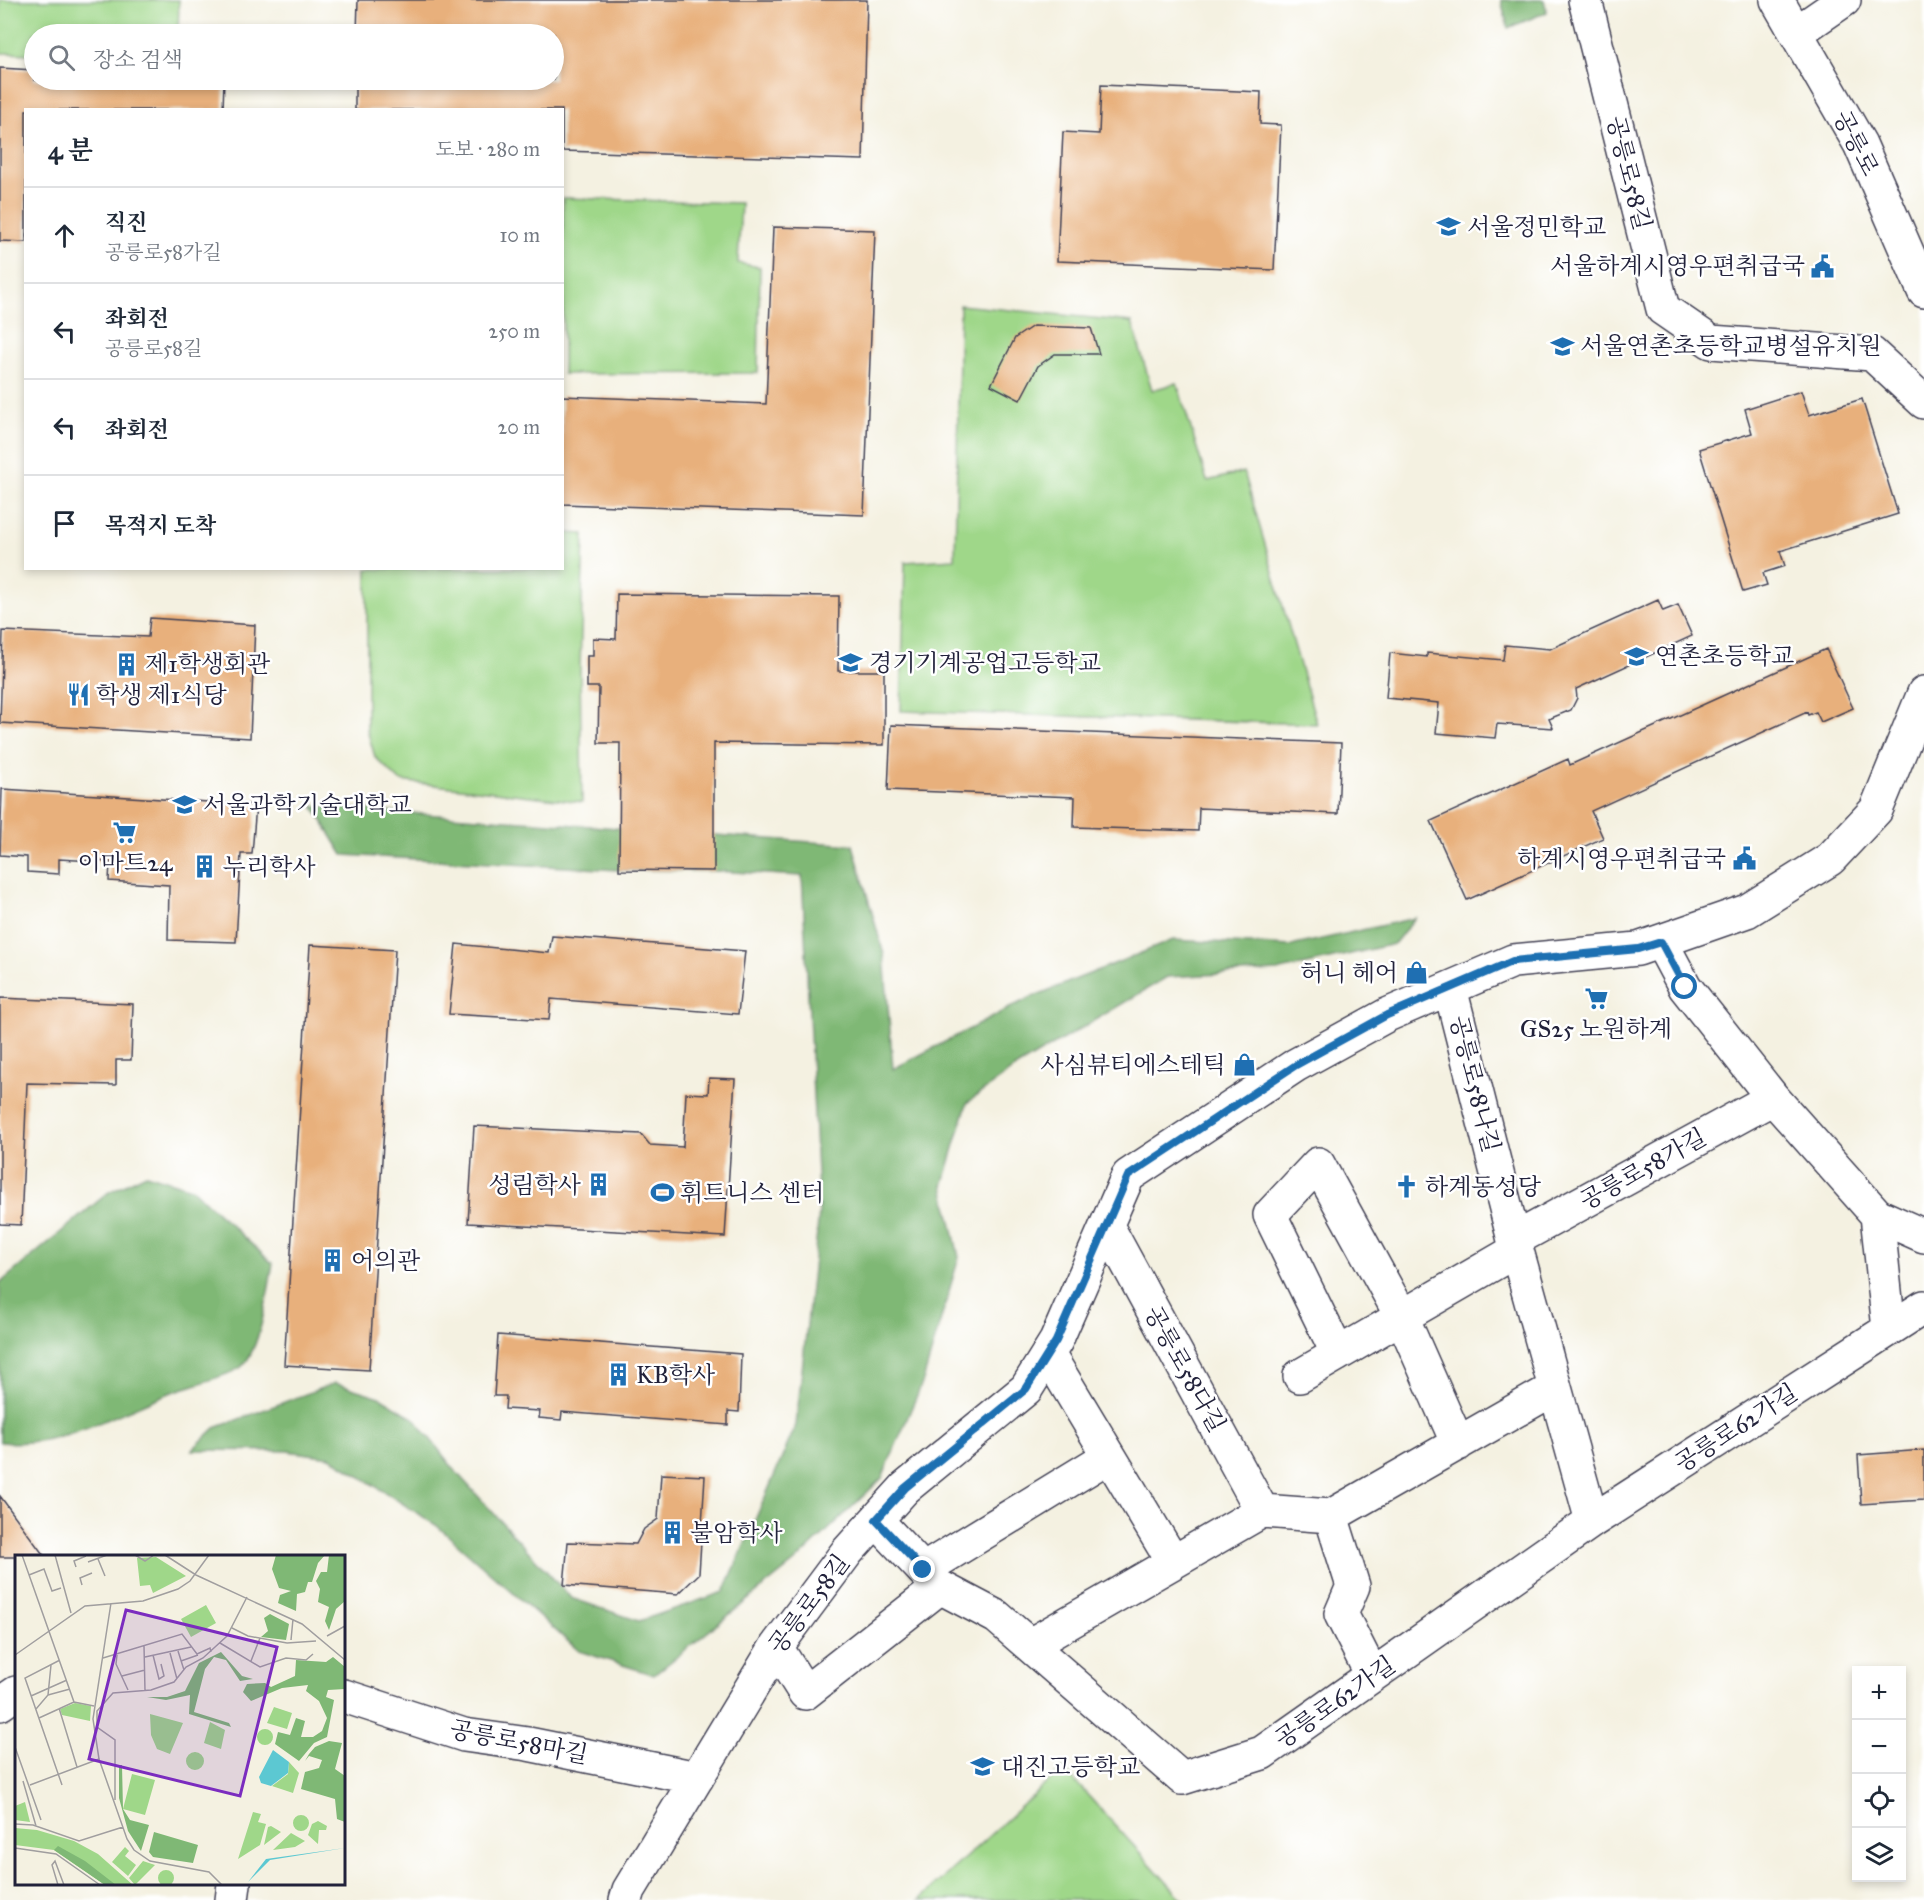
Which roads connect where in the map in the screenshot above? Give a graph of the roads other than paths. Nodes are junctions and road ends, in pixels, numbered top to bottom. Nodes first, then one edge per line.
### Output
1 (1585, 0) edge
2 (1777, 0) edge
3 (1844, 0) edge
4 (1796, 33) junction
5 (1924, 291) edge
6 (1924, 402) edge
7 (1924, 693) edge
8 (1661, 942) junction
9 (1450, 988) junction
10 (1773, 1098) junction
11 (1877, 1215) junction
12 (1107, 1226) junction
13 (1924, 1236) edge
14 (1516, 1245) junction
15 (1924, 1307) edge
16 (1402, 1317) junction
17 (1889, 1329) junction
18 (1048, 1354) junction
19 (1338, 1354) junction
20 (1300, 1376) dead end
21 (1555, 1388) junction
22 (1458, 1444) junction
23 (1109, 1456) junction
24 (1262, 1511) junction
25 (1331, 1516) junction
26 (876, 1520) junction
27 (1592, 1521) junction
28 (1173, 1562) junction
29 (931, 1578) junction
30 (1030, 1645) junction
31 (776, 1647) junction
32 (1372, 1675) junction
33 (15, 1694) edge
34 (345, 1696) edge
35 (0, 1704) edge
36 (697, 1778) junction
37 (234, 1885) edge
38 (232, 1900) edge
39 (626, 1900) edge

1 - 6 street, 공릉로58길
2 - 4 street, 공릉로
3 - 4 street
4 - 5 street, 공릉로
7 - 8 street, 공릉로58길
8 - 9 street, 공릉로58길
8 - 10 street
9 - 12 street, 공릉로58길
9 - 14 street, 공릉로58나길
10 - 11 street
10 - 14 street, 공릉로58가길
11 - 13 street
11 - 17 street
12 - 18 street, 공릉로58길
12 - 24 street, 공릉로58다길
14 - 16 street
14 - 21 street, 공릉로58나길
15 - 17 street, 공릉로62가길
16 - 19 street
16 - 19 street
16 - 22 street
17 - 27 street, 공릉로62가길
18 - 23 street
18 - 26 street, 공릉로58길
19 - 20 street
21 - 22 street
21 - 27 street, 공릉로58나길
22 - 25 street
23 - 28 street
23 - 29 street
24 - 25 street
24 - 28 street
25 - 32 street
26 - 29 street, 공릉로62가길
26 - 31 street, 공릉로58길
27 - 32 street, 공릉로62가길
28 - 30 street
29 - 30 street, 공릉로62가길
29 - 31 street
30 - 32 street, 공릉로62가길
31 - 36 street, 공릉로58길
33 - 35 street
34 - 36 street, 공릉로58마길
36 - 39 street, 공릉로58길
37 - 38 street

